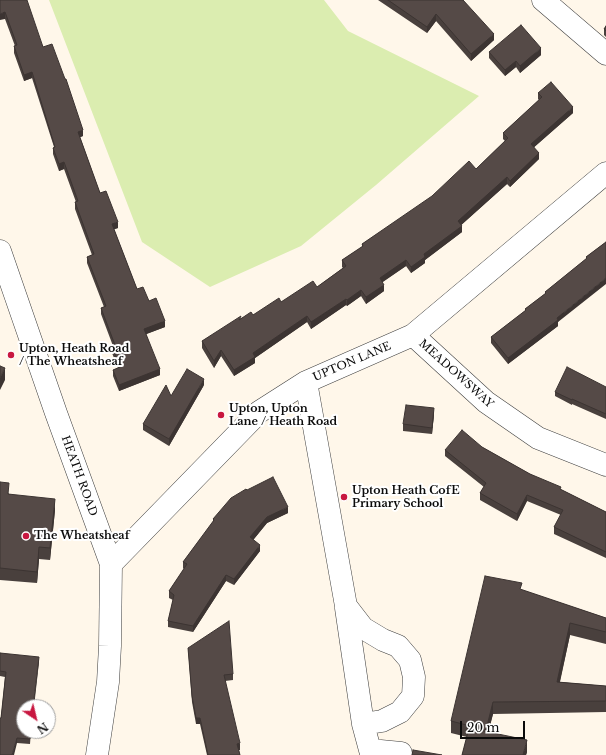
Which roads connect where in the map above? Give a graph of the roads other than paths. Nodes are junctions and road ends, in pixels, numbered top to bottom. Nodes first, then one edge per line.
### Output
1 (543, 0) edge
2 (606, 54) edge
3 (606, 173) edge
4 (0, 251) edge
5 (414, 335) junction
6 (306, 382) junction
7 (606, 465) edge
8 (111, 564) junction
9 (346, 606) junction
10 (363, 724) junction
11 (401, 753) dead end
12 (98, 755) edge

1 - 2 street
3 - 5 street, UPTON LANE
4 - 8 street, HEATH ROAD
5 - 6 street, UPTON LANE
5 - 7 street, MEADOWSWAY
6 - 8 street, UPTON LANE
6 - 9 street
8 - 12 street, HEATH ROAD
9 - 10 street
9 - 10 street
10 - 11 street

